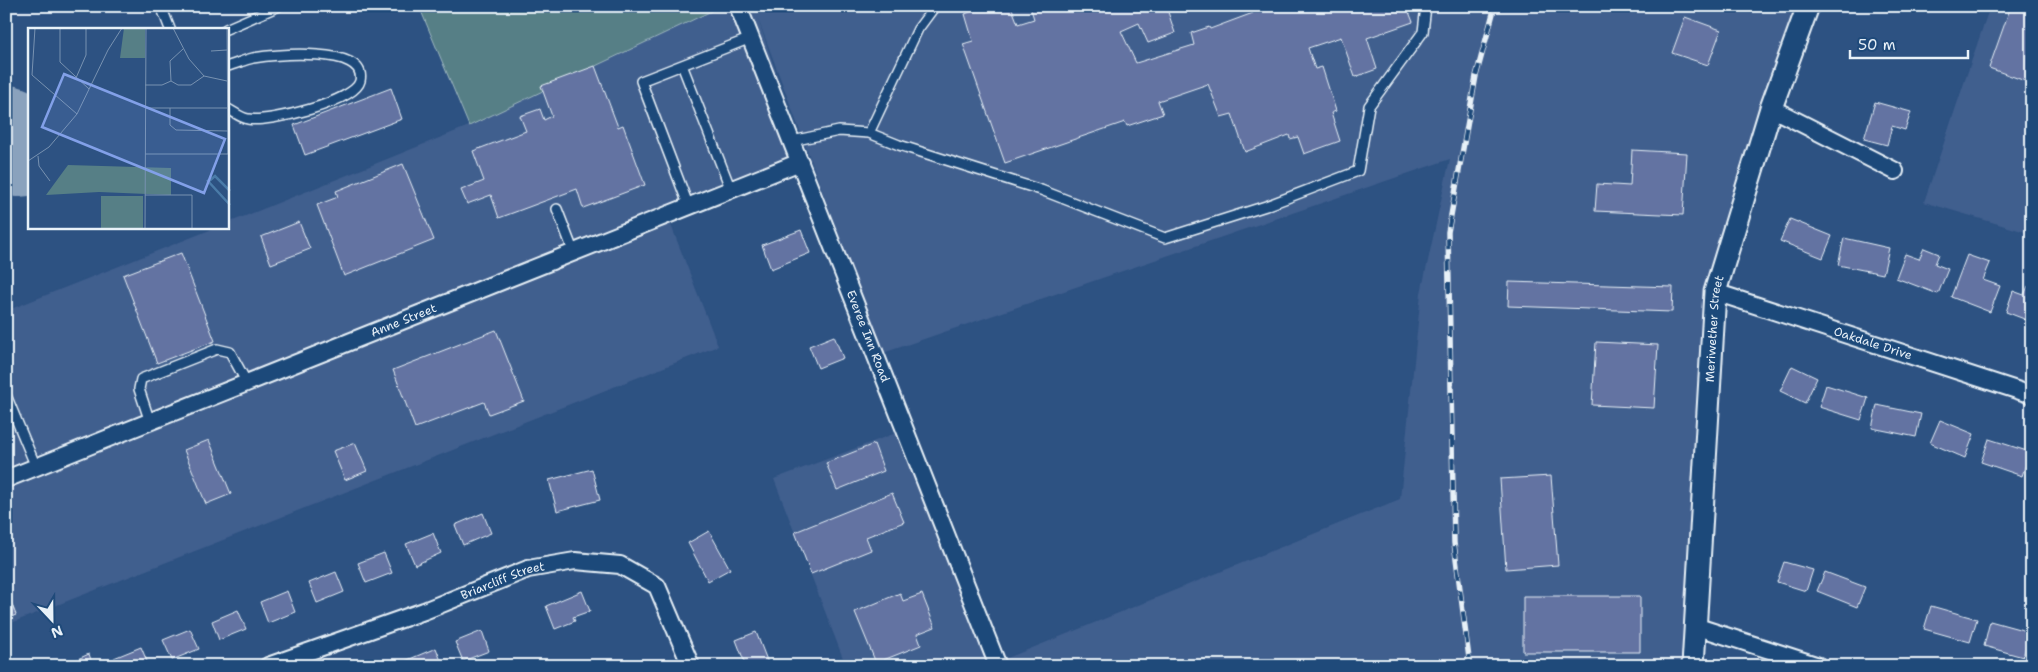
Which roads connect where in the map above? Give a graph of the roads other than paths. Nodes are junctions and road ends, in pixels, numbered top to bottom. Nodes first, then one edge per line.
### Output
1 (161, 6) edge
2 (279, 6) edge
3 (738, 6) edge
4 (935, 6) edge
5 (1426, 6) edge
6 (1808, 6) edge
7 (170, 28) edge
8 (228, 28) edge
9 (751, 38) junction
10 (682, 65) junction
11 (229, 66) edge
12 (1772, 108) junction
13 (229, 110) edge
14 (869, 133) junction
15 (792, 141) junction
16 (800, 162) junction
17 (1896, 171) dead end
18 (731, 190) junction
19 (689, 207) junction
20 (557, 209) dead end
21 (574, 253) junction
22 (1715, 292) junction
23 (247, 383) junction
24 (6, 395) edge
25 (2032, 395) edge
26 (150, 422) junction
27 (36, 467) junction
28 (6, 479) edge
29 (1695, 626) junction
30 (268, 666) edge
31 (691, 666) edge
32 (998, 666) edge
33 (1693, 666) edge
34 (1819, 666) edge

1 - 7 lane
2 - 8 lane
3 - 9 street, Everee Inn Road
4 - 14 lane
5 - 14 lane
6 - 12 street, Meriwether Street
9 - 10 lane
9 - 15 street, Everee Inn Road
10 - 18 lane
10 - 19 lane
11 - 13 lane
12 - 17 street
12 - 22 street, Meriwether Street
14 - 15 lane
15 - 16 street, Everee Inn Road
16 - 18 street, Anne Street
16 - 32 street, Everee Inn Road
18 - 19 street, Anne Street
19 - 21 street, Anne Street
20 - 21 lane
21 - 23 street, Anne Street
22 - 25 street, Oakdale Drive
22 - 29 street, Meriwether Street
23 - 26 street, Anne Street
23 - 26 lane
24 - 27 lane
26 - 27 street, Anne Street
27 - 28 street, Anne Street
29 - 33 street, Meriwether Street
29 - 34 street
30 - 31 street, Briarcliff Street

